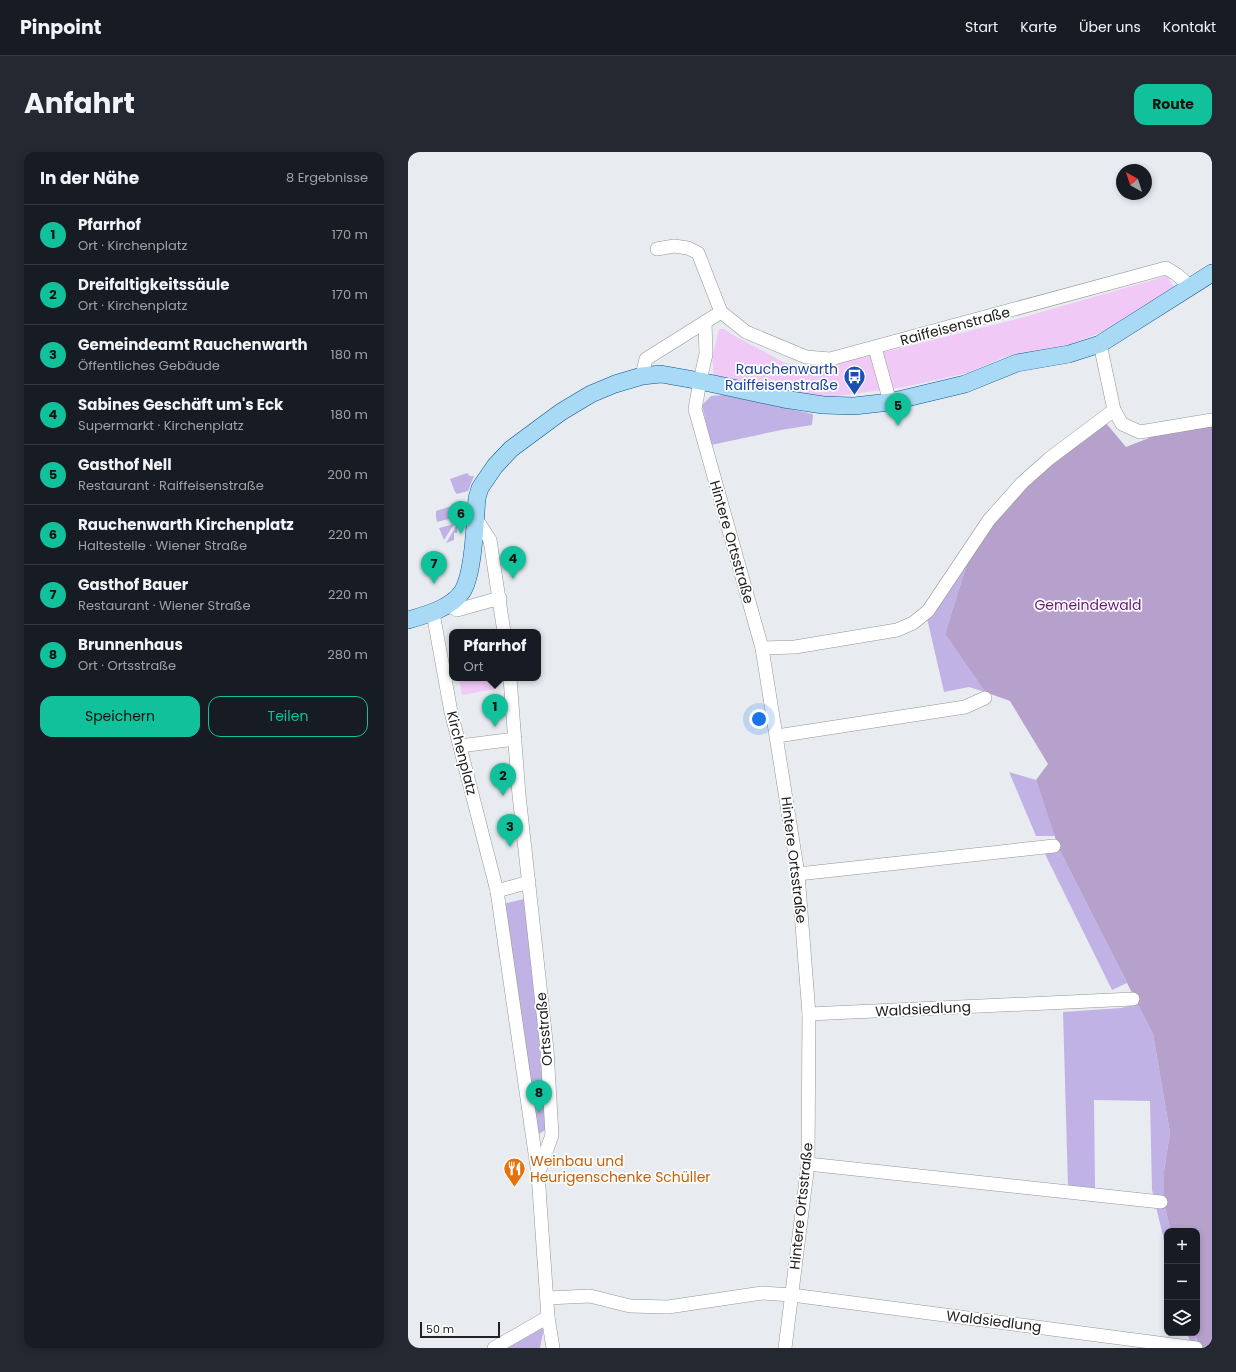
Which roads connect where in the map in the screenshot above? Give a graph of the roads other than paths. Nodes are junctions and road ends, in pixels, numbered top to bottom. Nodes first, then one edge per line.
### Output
1 (656, 249) dead end
2 (1212, 273) edge
3 (1190, 286) junction
4 (721, 312) junction
5 (704, 322) junction
6 (1100, 344) junction
7 (875, 348) junction
8 (642, 376) junction
9 (700, 381) junction
10 (890, 402) junction
11 (1114, 410) junction
12 (1212, 420) edge
13 (475, 516) junction
14 (500, 598) junction
15 (448, 604) junction
16 (433, 613) junction
17 (408, 620) edge
18 (504, 629) edge
19 (762, 648) junction
20 (510, 681) edge
21 (985, 698) dead end
22 (776, 736) junction
23 (515, 738) junction
24 (460, 746) junction
25 (1054, 846) dead end
26 (798, 874) junction
27 (529, 882) junction
28 (497, 891) junction
29 (1133, 999) dead end
30 (809, 1014) junction
31 (808, 1164) junction
32 (538, 1174) junction
33 (1161, 1202) dead end
34 (792, 1295) junction
35 (547, 1298) junction
36 (548, 1317) junction
37 (494, 1348) edge
38 (553, 1348) edge
39 (785, 1348) edge
40 (1196, 1348) edge

1 - 4 street
2 - 3 main road
3 - 6 main road
3 - 7 street, Raiffeisenstraße
4 - 5 street
4 - 7 street, Raiffeisenstraße
5 - 8 street
5 - 9 street, Hintere Ortsstraße
6 - 10 main road
6 - 11 street
7 - 10 street
8 - 9 main road
8 - 13 main road
9 - 10 main road
9 - 19 street, Hintere Ortsstraße
11 - 12 street
11 - 19 street
13 - 14 street
13 - 15 main road
14 - 15 street
14 - 18 street
15 - 16 main road
16 - 17 main road
16 - 24 street, Kirchenplatz
19 - 22 street, Hintere Ortsstraße
20 - 23 street
21 - 22 street
22 - 26 street, Hintere Ortsstraße
23 - 24 street
23 - 27 street
24 - 28 street, Kirchenplatz
25 - 26 street
26 - 30 street, Hintere Ortsstraße
27 - 28 street
27 - 32 street, Ortsstraße
28 - 32 street, Ortsstraße
29 - 30 street, Waldsiedlung
30 - 31 street, Hintere Ortsstraße
31 - 33 street
31 - 34 street, Hintere Ortsstraße
32 - 35 street, Ortsstraße
34 - 35 street, Waldsiedlung
34 - 39 street, Hintere Ortsstraße
34 - 40 street, Waldsiedlung
35 - 36 street, Ortsstraße
36 - 37 street
36 - 38 street, Ortsstraße

